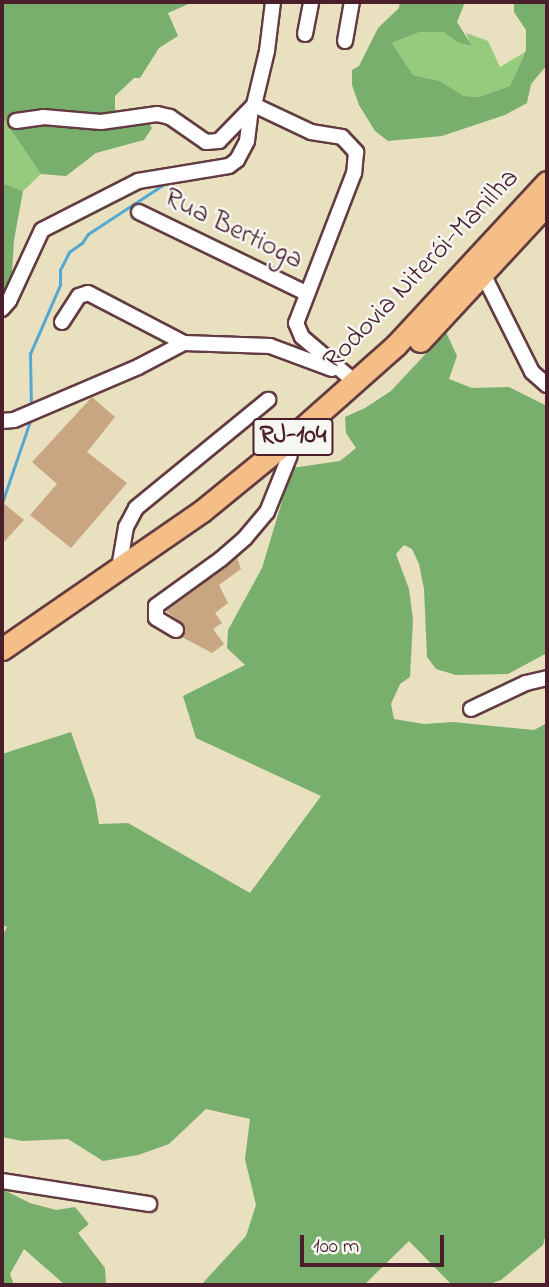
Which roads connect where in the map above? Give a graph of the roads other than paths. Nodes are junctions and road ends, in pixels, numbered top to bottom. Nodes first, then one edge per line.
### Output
1 (273, 2) edge
2 (311, 2) edge
3 (352, 2) edge
4 (305, 34) dead end
5 (345, 41) dead end
6 (253, 108) junction
7 (16, 121) dead end
8 (547, 182) edge
9 (547, 204) edge
10 (139, 212) dead end
11 (484, 276) junction
12 (306, 293) junction
13 (2, 309) edge
14 (62, 322) dead end
15 (184, 343) junction
16 (350, 378) junction
17 (547, 384) edge
18 (268, 400) dead end
19 (2, 421) edge
20 (290, 455) junction
21 (119, 568) junction
22 (176, 630) dead end
23 (2, 649) edge
24 (2, 664) edge
25 (547, 678) edge
26 (471, 709) dead end
27 (2, 1181) edge
28 (149, 1204) dead end

1 - 6 street
2 - 4 street
3 - 5 street
6 - 7 street
6 - 12 street
6 - 13 street, Rua Bertioga
8 - 16 highway, Rodovia Niterói-Manilha / RJ-104
9 - 11 highway, Rodovia Niterói-Manilha / RJ-104
10 - 12 street, Rua Bertioga
11 - 17 street
11 - 20 highway, Rodovia Niterói-Manilha / RJ-104
12 - 16 street
14 - 15 street
15 - 16 street
15 - 19 street
16 - 21 highway, Rodovia Niterói-Manilha / RJ-104
18 - 21 street
20 - 22 street
20 - 24 highway, Rodovia Niterói-Manilha / RJ-104
21 - 23 highway, Rodovia Niterói-Manilha / RJ-104
25 - 26 street
27 - 28 street

